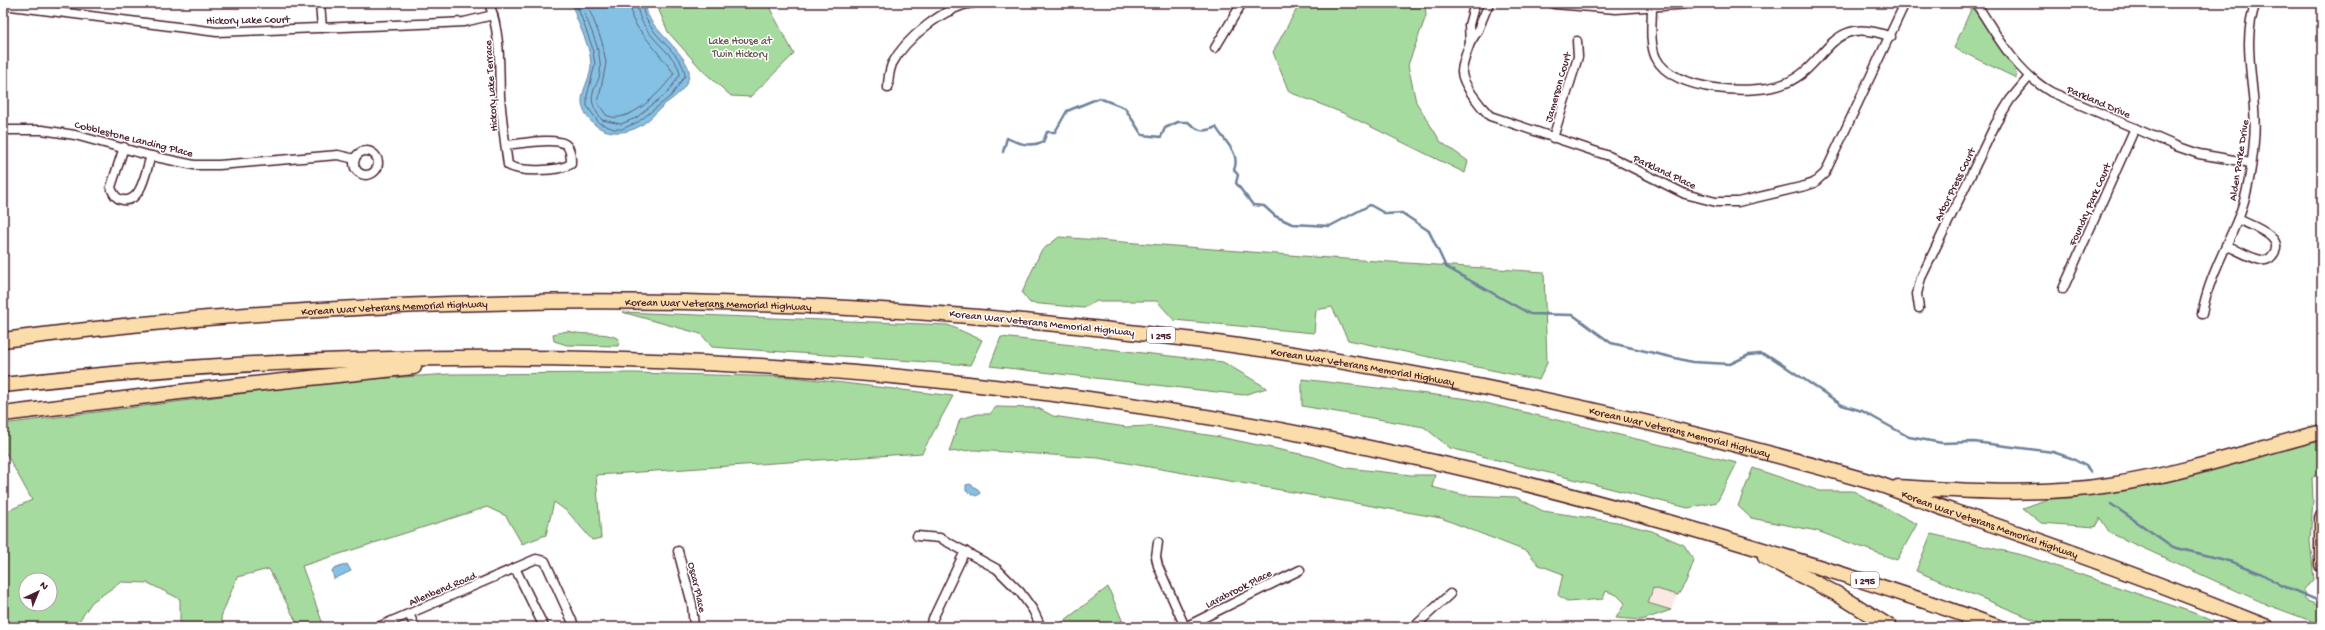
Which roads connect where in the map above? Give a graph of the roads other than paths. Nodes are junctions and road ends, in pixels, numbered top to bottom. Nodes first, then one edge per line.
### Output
1 (320, 3) edge
2 (489, 3) edge
3 (974, 3) edge
4 (1242, 3) edge
5 (1475, 3) edge
6 (1489, 3) edge
7 (1554, 3) edge
8 (1691, 3) edge
9 (1905, 3) edge
10 (1976, 3) edge
11 (2256, 3) edge
12 (3, 5) edge
13 (1652, 6) junction
14 (949, 7) edge
15 (493, 15) junction
16 (322, 28) junction
17 (1891, 37) junction
18 (1577, 41) dead end
19 (1470, 43) junction
20 (1215, 48) dead end
21 (2029, 77) junction
22 (888, 88) dead end
23 (2135, 128) junction
24 (3, 130) edge
25 (1554, 138) junction
26 (506, 144) junction
27 (124, 147) junction
28 (151, 156) junction
29 (355, 159) dead end
30 (2251, 163) junction
31 (2238, 219) junction
32 (2226, 245) junction
33 (2063, 289) dead end
34 (1919, 308) dead end
35 (2202, 314) dead end
36 (10, 340) edge
37 (516, 359) junction
38 (3, 385) edge
39 (3, 414) edge
40 (2322, 432) edge
41 (1884, 486) junction
42 (2322, 518) edge
43 (917, 536) dead end
44 (1731, 540) junction
45 (1158, 542) dead end
46 (965, 550) junction
47 (678, 551) dead end
48 (2322, 565) edge
49 (515, 568) junction
50 (1300, 570) dead end
51 (1450, 594) dead end
52 (409, 614) junction
53 (378, 627) edge
54 (415, 627) edge
55 (544, 627) edge
56 (572, 627) edge
57 (694, 627) edge
58 (929, 627) edge
59 (1041, 627) edge
60 (1185, 627) edge
61 (1414, 627) edge
62 (1890, 627) edge
63 (1998, 627) edge
64 (2267, 627) edge

1 - 16 street
2 - 15 street, Hickory Lake Terrace
3 - 14 street
4 - 20 street
5 - 19 street, Parkland Place
6 - 19 street, Parkland Place
7 - 13 street
8 - 13 street
9 - 17 street, Parkland Place
10 - 21 street, Parkland Drive
11 - 30 street, Alden Parke Drive
12 - 16 street, Hickory Lake Court
13 - 17 street
14 - 22 street
15 - 16 street, Hickory Lake Court
15 - 26 street, Hickory Lake Terrace
17 - 25 street, Parkland Place
18 - 25 street, Jamerson Court
19 - 25 street, Parkland Place
21 - 23 street, Parkland Drive
21 - 34 street, Arbor Press Court
23 - 30 street, Parkland Drive
23 - 33 street, Foundry Park Court
24 - 27 street, Cobblestone Landing Place
26 - 26 street, Hickory Lake Terrace
27 - 28 street, Cobblestone Landing Place
27 - 28 street
28 - 29 street, Cobblestone Landing Place
30 - 31 street, Alden Parke Drive
31 - 32 street, Alden Parke Drive
31 - 32 street
32 - 35 street, Alden Parke Drive
36 - 41 highway, Korean War Veterans Memorial Highway / I 295
37 - 38 highway
37 - 39 highway
37 - 44 highway, I 295
40 - 41 highway
41 - 64 highway, Korean War Veterans Memorial Highway / I 295
42 - 48 highway
43 - 46 street
44 - 62 highway
44 - 63 highway, I 295
45 - 60 street
46 - 58 street
46 - 59 street
47 - 57 street, Oscar Place
49 - 52 street, Allenbend Road
49 - 55 street
49 - 56 street, Allenbend Road
50 - 60 street, Larabrook Place
51 - 61 street
52 - 53 street, Allenbend Road
52 - 54 street

